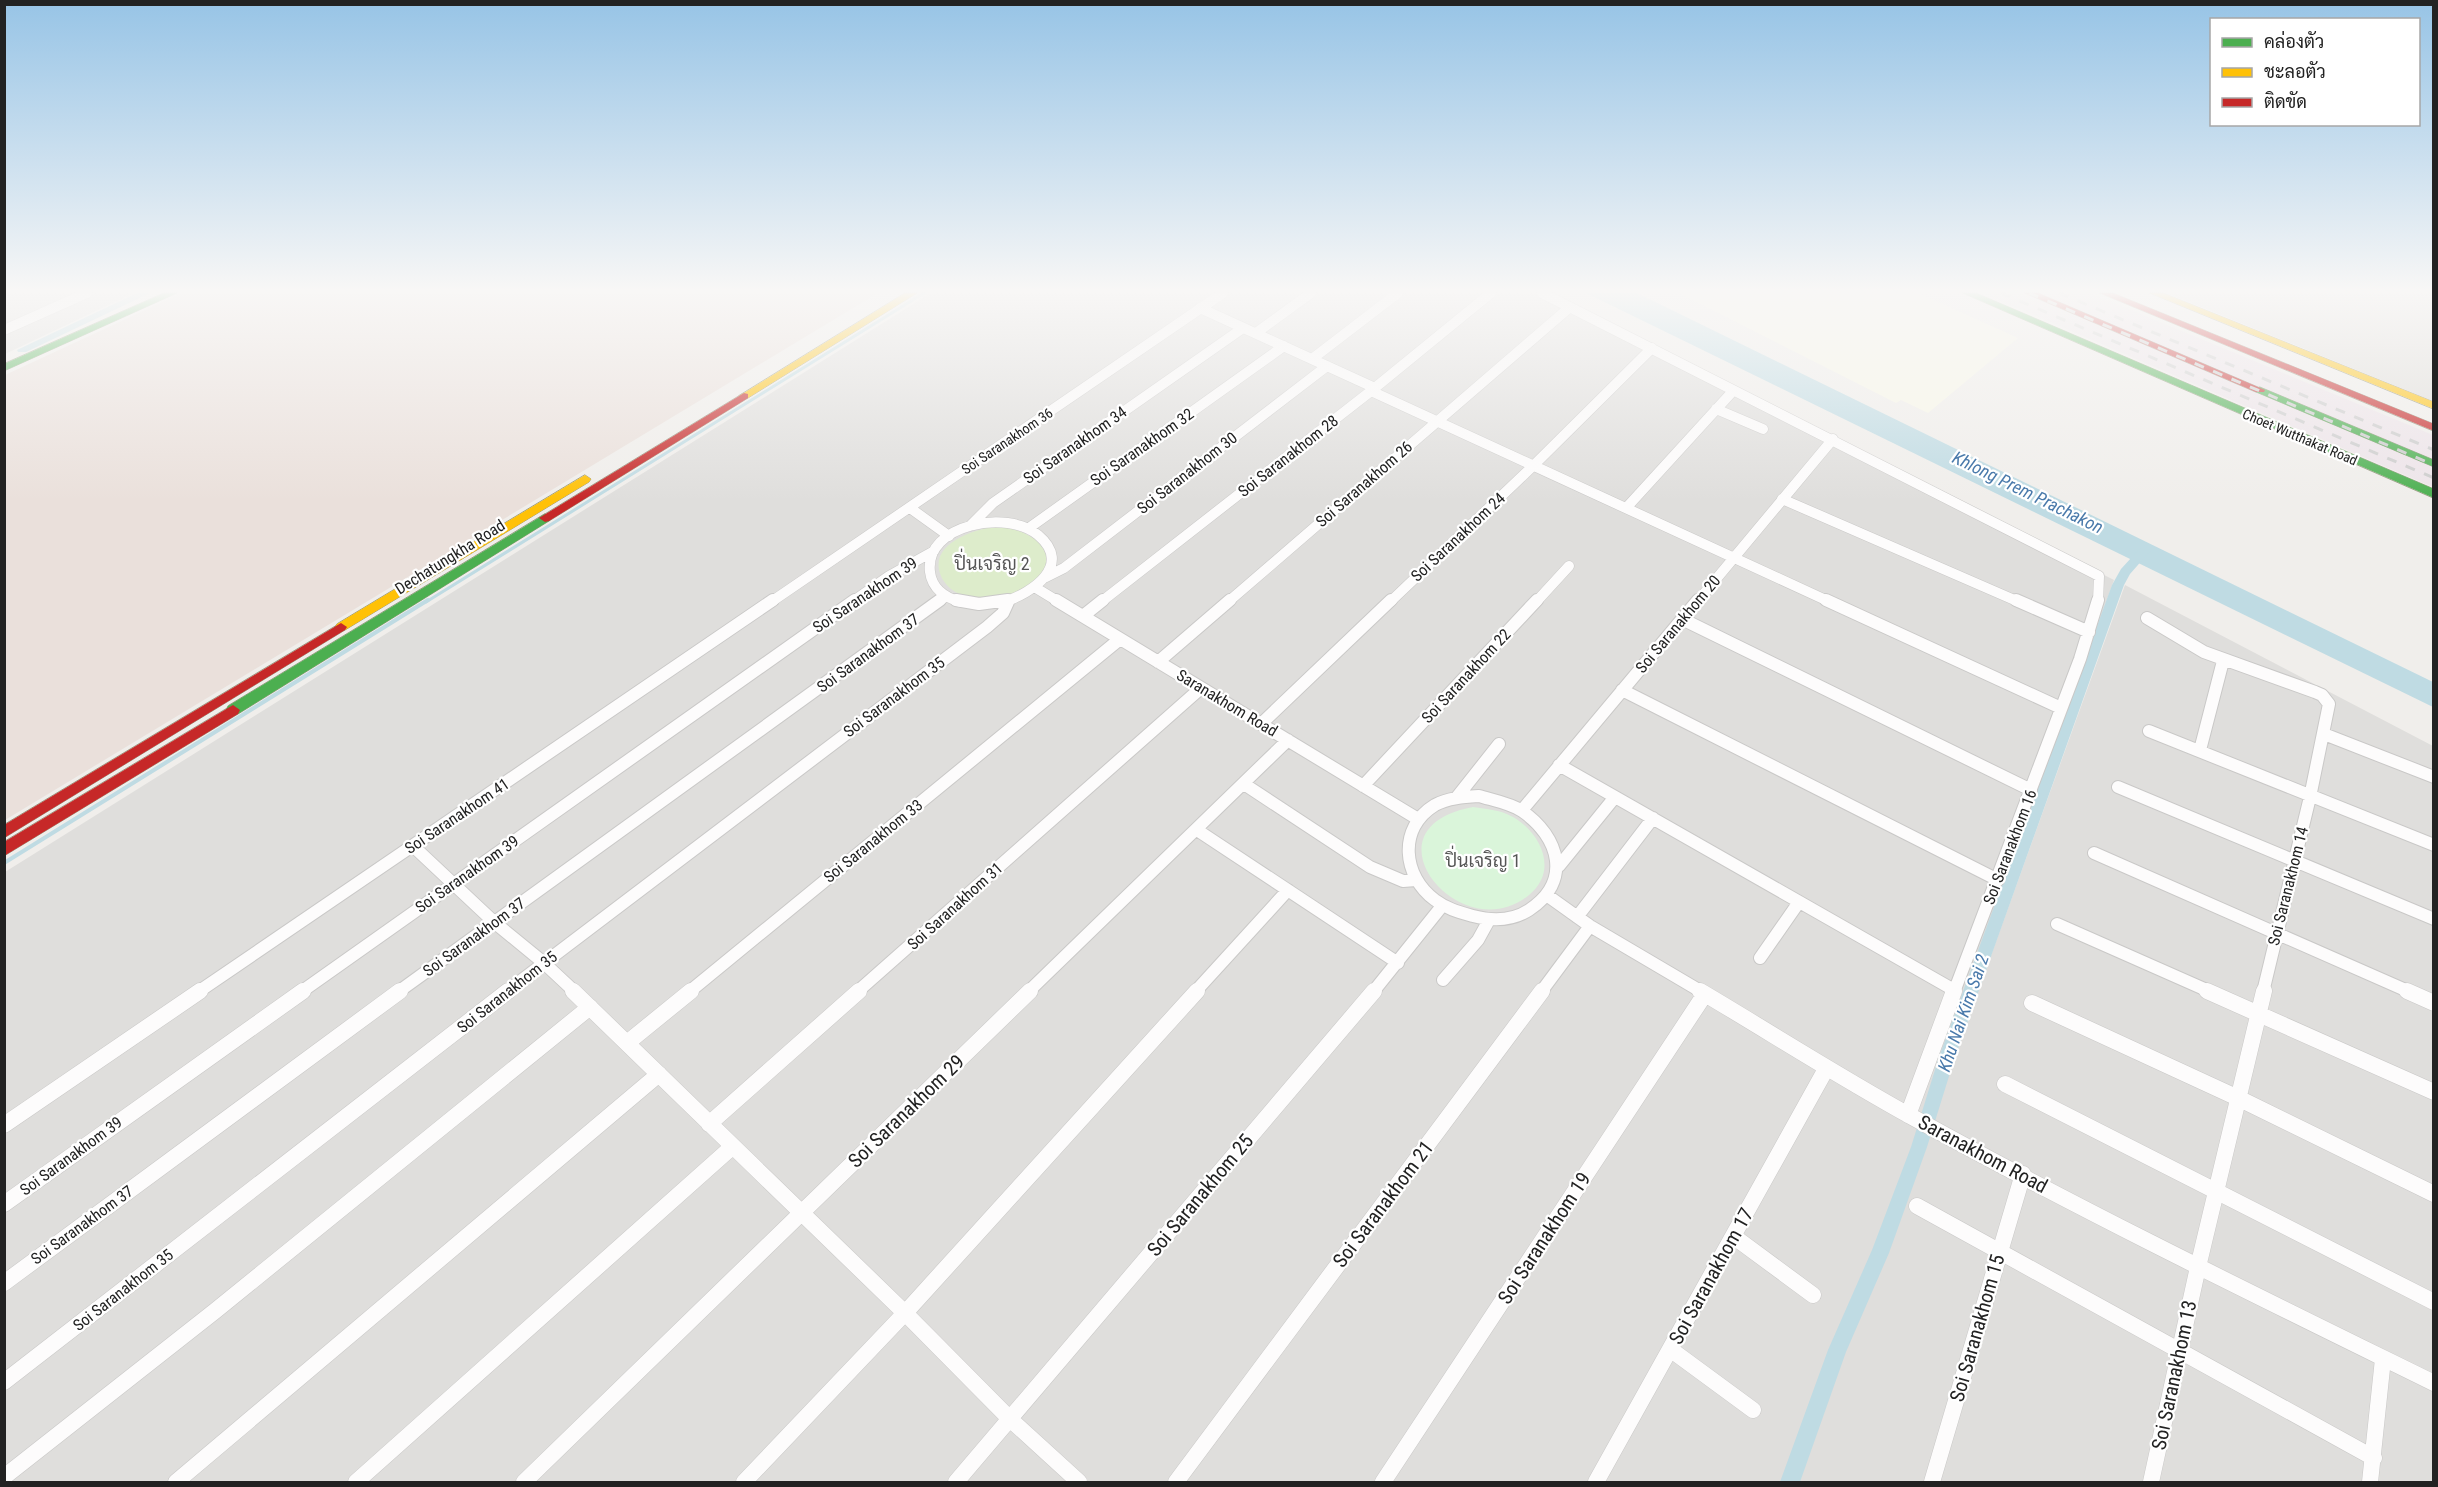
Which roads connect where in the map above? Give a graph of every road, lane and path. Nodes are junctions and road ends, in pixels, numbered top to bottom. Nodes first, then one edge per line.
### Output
1 (780, 362) edge
2 (794, 362) edge
3 (1121, 362) edge
4 (1194, 362) edge
5 (1261, 362) edge
6 (1319, 362) edge
7 (1406, 362) edge
8 (1505, 362) edge
9 (1637, 362) edge
10 (1679, 362) edge
11 (2129, 362) edge
12 (2194, 362) edge
13 (2206, 362) edge
14 (2274, 362) edge
15 (2286, 362) edge
16 (2307, 362) edge
17 (2326, 362) edge
18 (1326, 366) junction
19 (1373, 389) junction
20 (1733, 391) junction
21 (2433, 406) edge
22 (1716, 410) junction
23 (2433, 414) edge
24 (1438, 420) junction
25 (2433, 423) edge
26 (2433, 428) edge
27 (1763, 429) dead end
28 (1833, 439) junction
29 (632, 458) junction
30 (2433, 459) edge
31 (2433, 464) edge
32 (1534, 465) junction
33 (2433, 494) edge
34 (1782, 499) junction
35 (1627, 507) junction
36 (910, 508) junction
37 (970, 526) junction
38 (1029, 528) junction
39 (949, 536) junction
40 (934, 551) junction
41 (1734, 557) junction
42 (1569, 566) dead end
43 (1046, 577) junction
44 (1036, 588) junction
45 (946, 596) junction
46 (1008, 602) junction
47 (1083, 616) junction
48 (2147, 618) dead end
49 (1682, 619) junction
50 (2089, 632) junction
51 (1120, 639) junction
52 (2223, 661) junction
53 (1158, 662) junction
54 (1201, 688) junction
55 (1622, 690) junction
56 (2061, 708) junction
57 (1261, 724) junction
58 (2149, 731) dead end
59 (2324, 734) junction
60 (1288, 740) junction
61 (148, 744) junction
62 (1499, 744) dead end
63 (2200, 750) junction
64 (157, 756) junction
65 (1559, 765) junction
66 (2433, 777) edge
67 (1244, 784) junction
68 (1364, 786) junction
69 (2118, 788) dead end
70 (2031, 790) junction
71 (1457, 797) junction
72 (1615, 797) junction
73 (2310, 797) junction
74 (1522, 810) junction
75 (1653, 818) junction
76 (1418, 819) junction
77 (1197, 830) junction
78 (4, 832) edge
79 (2433, 845) edge
80 (413, 846) junction
81 (4, 850) edge
82 (2094, 853) dead end
83 (2295, 863) junction
84 (1559, 866) junction
85 (1416, 880) junction
86 (1998, 880) junction
87 (454, 882) junction
88 (1288, 890) junction
89 (1548, 896) junction
90 (1799, 902) junction
91 (1442, 906) junction
92 (1489, 920) junction
93 (2433, 920) edge
94 (494, 922) junction
95 (1583, 922) junction
96 (2057, 924) dead end
97 (2277, 934) junction
98 (1760, 958) dead end
99 (544, 963) junction
100 (1398, 963) junction
101 (1443, 980) dead end
102 (1954, 990) junction
103 (1704, 994) junction
104 (2032, 1003) dead end
105 (2433, 1003) edge
106 (590, 1007) junction
107 (2257, 1014) junction
108 (627, 1042) junction
109 (1826, 1070) junction
110 (659, 1074) junction
111 (2005, 1084) dead end
112 (2433, 1092) edge
113 (2238, 1098) junction
114 (1912, 1117) junction
115 (709, 1124) junction
116 (4, 1125) edge
117 (732, 1147) junction
118 (2023, 1174) junction
119 (2216, 1190) junction
120 (2433, 1194) edge
121 (4, 1204) edge
122 (1917, 1206) dead end
123 (800, 1213) junction
124 (1733, 1236) junction
125 (1999, 1251) junction
126 (2198, 1267) junction
127 (4, 1283) edge
128 (1813, 1295) dead end
129 (2433, 1302) edge
130 (905, 1313) junction
131 (1670, 1349) junction
132 (2179, 1351) junction
133 (2383, 1359) junction
134 (4, 1382) edge
135 (2433, 1383) edge
136 (1753, 1410) dead end
137 (1010, 1419) junction
138 (2374, 1458) junction
139 (4, 1477) edge
140 (176, 1482) edge
141 (356, 1482) edge
142 (524, 1482) edge
143 (744, 1482) edge
144 (956, 1482) edge
145 (1079, 1482) edge
146 (1176, 1482) edge
147 (1383, 1482) edge
148 (1597, 1482) edge
149 (1932, 1482) edge
150 (2151, 1482) edge
151 (2370, 1482) edge

1 - 29 main road, Dechatungkha Road
2 - 29 main road, Dechatungkha Road
3 - 36 street, Soi Saranakhom 36
4 - 37 street, Soi Saranakhom 34
5 - 38 street, Soi Saranakhom 32
6 - 18 street
7 - 19 street, Soi Saranakhom 28
8 - 24 street, Soi Saranakhom 26
9 - 32 street, Soi Saranakhom 24
10 - 20 street
11 - 33 main road, Choet Wutthakat Road
12 - 31 main road
13 - 30 main road
14 - 26 main road
15 - 25 main road
16 - 23 main road
17 - 21 main road
18 - 19 street
18 - 43 street, Soi Saranakhom 30
19 - 24 street
19 - 47 street, Soi Saranakhom 28
20 - 22 street
20 - 28 street
22 - 27 street
22 - 35 street
24 - 32 street
24 - 53 street, Soi Saranakhom 26
28 - 34 street, Soi Saranakhom 20
28 - 50 street, Soi Saranakhom 16
29 - 61 main road, Dechatungkha Road
29 - 64 main road, Dechatungkha Road
32 - 35 street
32 - 57 street, Soi Saranakhom 24
34 - 41 street, Soi Saranakhom 20
34 - 50 street
35 - 41 street
36 - 39 street
36 - 80 street, Soi Saranakhom 41
37 - 38 street
37 - 39 street
38 - 43 street
39 - 40 street
40 - 45 street
40 - 87 street, Soi Saranakhom 39
41 - 49 street, Soi Saranakhom 20
41 - 56 street
42 - 68 street, Soi Saranakhom 22
43 - 44 street
44 - 46 street
44 - 47 street, Saranakhom Road
45 - 46 street
45 - 94 street, Soi Saranakhom 37
46 - 99 street, Soi Saranakhom 35
47 - 51 street, Saranakhom Road
48 - 52 street, Soi Saranakhom 14
49 - 55 street, Soi Saranakhom 20
49 - 70 street
50 - 56 street, Soi Saranakhom 16
51 - 53 street, Saranakhom Road
51 - 108 street, Soi Saranakhom 33
52 - 59 street, Soi Saranakhom 14
52 - 63 street
53 - 54 street, Saranakhom Road
54 - 57 street, Saranakhom Road
54 - 115 street, Soi Saranakhom 31
55 - 65 street, Soi Saranakhom 20
55 - 86 street
56 - 70 street, Soi Saranakhom 16
57 - 60 street, Saranakhom Road
58 - 63 street
59 - 66 street
59 - 73 street, Soi Saranakhom 14
60 - 67 street, Soi Saranakhom 29
60 - 68 street, Saranakhom Road
61 - 64 main road
61 - 78 main road, Dechatungkha Road
62 - 71 street
63 - 73 street
64 - 81 main road, Dechatungkha Road
65 - 72 street
65 - 74 street, Soi Saranakhom 20
67 - 77 street, Soi Saranakhom 29
67 - 85 street
68 - 76 street, Saranakhom Road
69 - 83 street
70 - 86 street, Soi Saranakhom 16
71 - 74 street
71 - 76 street
72 - 75 street
72 - 84 street
73 - 79 street
73 - 83 street, Soi Saranakhom 14
74 - 84 street
75 - 90 street
75 - 95 street, Soi Saranakhom 21
76 - 85 street
77 - 88 street
77 - 123 street, Soi Saranakhom 29
80 - 87 street
80 - 116 street, Soi Saranakhom 41
82 - 97 street
83 - 93 street
83 - 97 street, Soi Saranakhom 14
84 - 89 street
85 - 91 street
86 - 102 street, Soi Saranakhom 16
87 - 94 street
87 - 121 street, Soi Saranakhom 39
88 - 100 street
88 - 130 street
89 - 92 street
89 - 95 street, Saranakhom Road
90 - 98 street
90 - 102 street
91 - 92 street
91 - 100 street, Soi Saranakhom 25
92 - 101 street
94 - 99 street
94 - 127 street, Soi Saranakhom 37
95 - 103 street, Saranakhom Road
95 - 146 street, Soi Saranakhom 21
96 - 107 street
97 - 105 street
97 - 107 street, Soi Saranakhom 14
99 - 106 street
99 - 134 street, Soi Saranakhom 35
100 - 137 street, Soi Saranakhom 25
102 - 114 street, Soi Saranakhom 16
103 - 109 street, Saranakhom Road
103 - 147 street, Soi Saranakhom 19
104 - 113 street
106 - 108 street
106 - 139 street
107 - 112 street
107 - 113 street, Soi Saranakhom 14
108 - 110 street
109 - 114 street, Saranakhom Road
109 - 124 street, Soi Saranakhom 17
110 - 115 street
110 - 140 street
111 - 119 street
113 - 119 street, Soi Saranakhom 14
113 - 120 street
114 - 118 street, Saranakhom Road
115 - 117 street
117 - 123 street
117 - 141 street
118 - 125 street, Soi Saranakhom 15
118 - 126 street, Saranakhom Road
119 - 126 street, Soi Saranakhom 14
119 - 129 street
122 - 125 street
123 - 130 street
123 - 142 street, Soi Saranakhom 29
124 - 128 street
124 - 131 street, Soi Saranakhom 17
125 - 132 street
125 - 149 street, Soi Saranakhom 15
126 - 132 street, Soi Saranakhom 13
126 - 133 street, Saranakhom Road
130 - 137 street
130 - 143 street
131 - 136 street
131 - 148 street, Soi Saranakhom 17
132 - 138 street
132 - 150 street, Soi Saranakhom 13
133 - 135 street, Saranakhom Road
133 - 138 street
137 - 144 street, Soi Saranakhom 25
137 - 145 street
138 - 151 street

